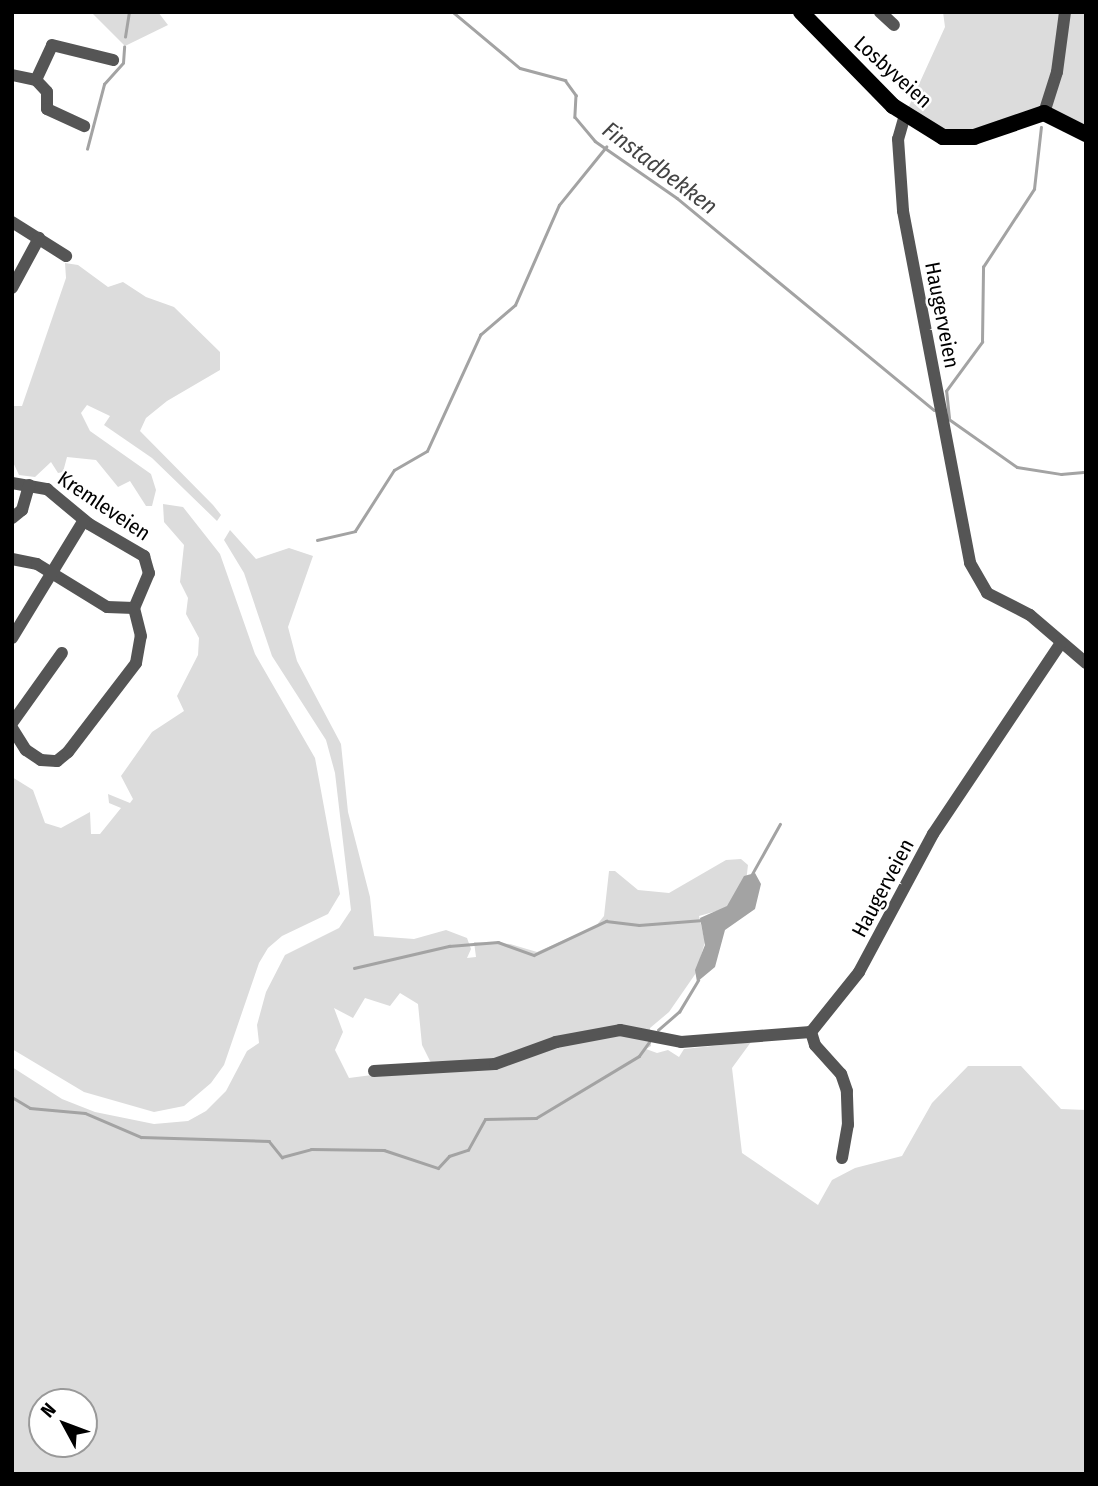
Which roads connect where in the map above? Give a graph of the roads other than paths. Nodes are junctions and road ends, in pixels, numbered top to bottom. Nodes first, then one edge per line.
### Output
1 (801, 12) edge
2 (880, 12) edge
3 (1065, 12) edge
4 (894, 25) dead end
5 (113, 60) dead end
6 (12, 75) edge
7 (36, 80) junction
8 (1044, 113) junction
9 (905, 115) junction
10 (84, 127) dead end
11 (1086, 134) edge
12 (12, 222) edge
13 (38, 238) junction
14 (66, 256) dead end
15 (12, 288) edge
16 (12, 482) edge
17 (29, 485) junction
18 (12, 519) edge
19 (84, 520) junction
20 (12, 559) edge
21 (55, 575) junction
22 (134, 608) junction
23 (12, 638) edge
24 (1061, 643) junction
25 (62, 653) dead end
26 (1086, 663) edge
27 (12, 726) edge
28 (811, 1032) junction
29 (374, 1071) dead end
30 (842, 1158) dead end

1 - 9 main road, Losbyveien
2 - 4 street
3 - 8 street
5 - 7 street
6 - 7 street
7 - 10 street
8 - 9 main road, Losbyveien
8 - 11 main road
9 - 24 street, Haugerveien
12 - 13 street
13 - 14 street
13 - 15 street
16 - 17 street, Kremleveien
17 - 18 street, Kremleveien
17 - 19 street, Kremleveien
19 - 21 street
19 - 22 street, Kremleveien
20 - 21 street
21 - 22 street
21 - 23 street
22 - 27 street
24 - 26 street, Haugerveien
24 - 28 street, Haugerveien
25 - 27 street
28 - 29 street
28 - 30 street

